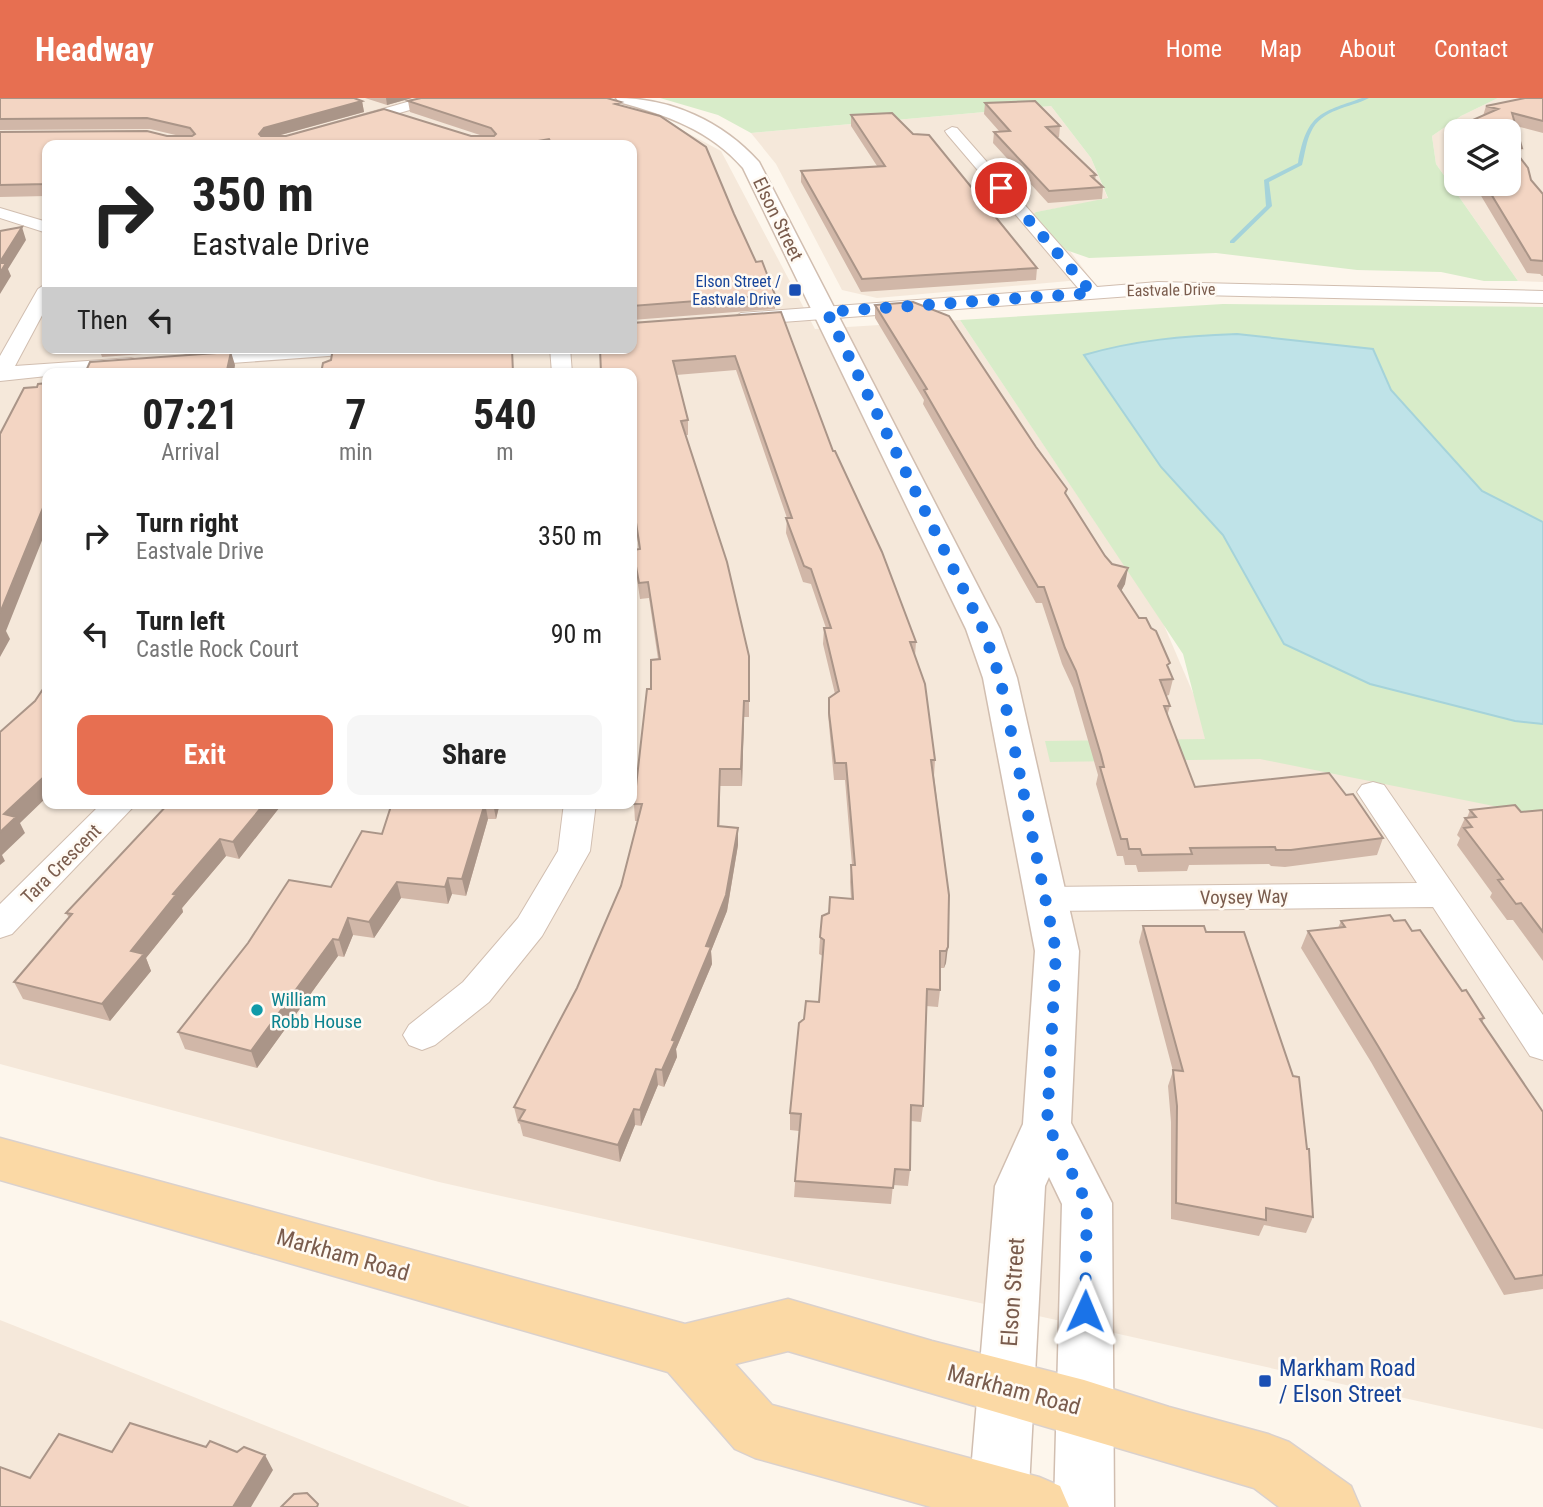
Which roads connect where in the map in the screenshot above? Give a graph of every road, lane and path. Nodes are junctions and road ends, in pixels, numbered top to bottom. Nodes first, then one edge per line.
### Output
1 (436, 98) edge
2 (625, 98) edge
3 (361, 104) edge
4 (386, 113) junction
5 (411, 120) edge
6 (952, 131) dead end
7 (290, 140) edge
8 (0, 213) edge
9 (42, 226) edge
10 (1092, 293) junction
11 (1543, 297) edge
12 (42, 298) edge
13 (827, 312) junction
14 (715, 321) edge
15 (315, 354) edge
16 (288, 358) edge
17 (175, 361) edge
18 (148, 363) edge
19 (81, 368) edge
20 (42, 371) edge
21 (0, 374) edge
22 (1373, 792) dead end
23 (115, 809) edge
24 (579, 809) edge
25 (1442, 895) junction
26 (1046, 899) junction
27 (0, 925) edge
28 (422, 1035) dead end
29 (1543, 1045) edge
30 (1047, 1124) junction
31 (0, 1159) edge
32 (685, 1350) junction
33 (1008, 1388) junction
34 (1084, 1408) junction
35 (1012, 1504) edge
36 (1084, 1507) edge
37 (1330, 1507) edge

1 - 4 street
2 - 13 street, Elson Street
3 - 4 street
4 - 5 street
4 - 7 street
6 - 10 street
8 - 9 street
10 - 11 street, Eastvale Drive
10 - 13 street, Eastvale Drive
12 - 21 street
13 - 14 street, Eastvale Drive
13 - 26 street, Elson Street
15 - 16 street
16 - 17 street
18 - 19 street
20 - 21 street
22 - 25 street
23 - 27 street, Tara Crescent
24 - 28 street
25 - 26 street, Voysey Way
25 - 29 street
26 - 30 street, Elson Street
30 - 33 street, Elson Street
30 - 34 street, Elson Street
31 - 32 main road, Markham Road
32 - 33 main road, Markham Road
32 - 35 main road
33 - 34 main road, Markham Road
33 - 35 street, Elson Street
34 - 36 street, Elson Street
34 - 37 main road, Markham Road

